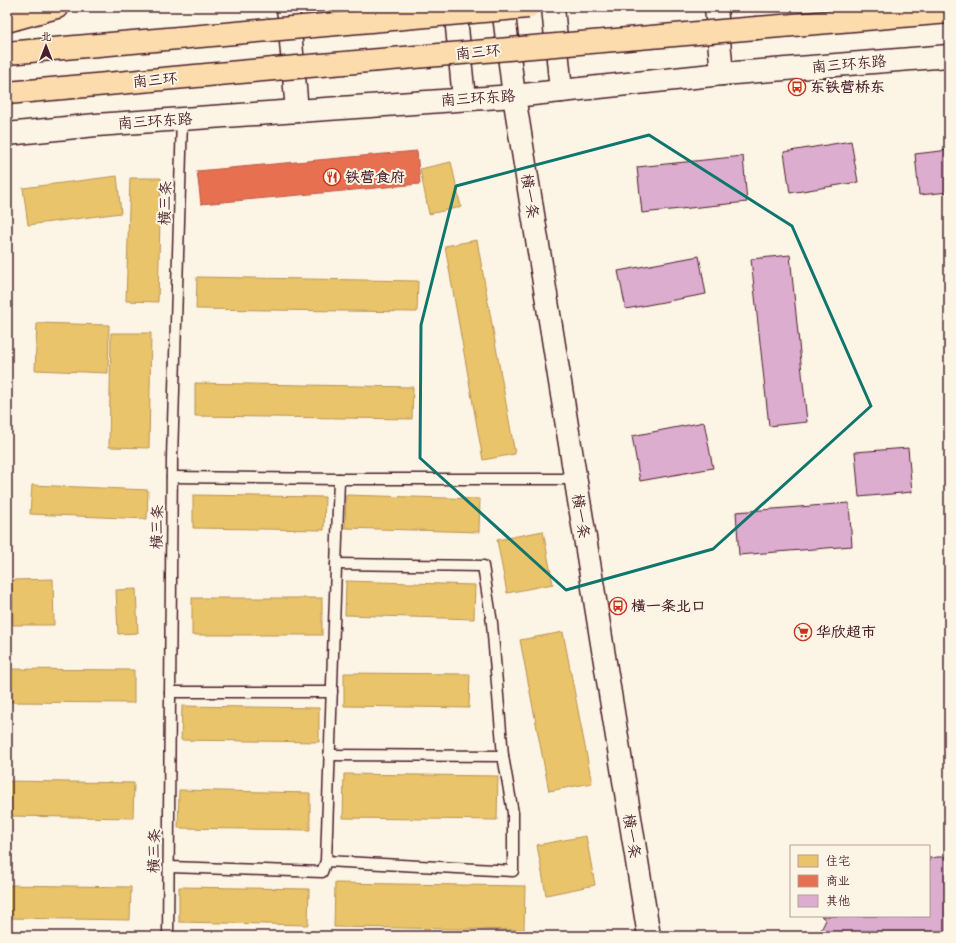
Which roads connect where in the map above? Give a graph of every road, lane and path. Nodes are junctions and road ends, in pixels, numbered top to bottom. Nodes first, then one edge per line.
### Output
1 (57, 7) edge
2 (288, 7) edge
3 (455, 7) edge
4 (503, 7) edge
5 (528, 7) edge
6 (553, 7) edge
7 (716, 7) edge
8 (949, 12) edge
9 (7, 21) edge
10 (7, 53) edge
11 (949, 56) edge
12 (722, 74) junction
13 (561, 91) junction
14 (7, 93) edge
15 (514, 96) junction
16 (464, 99) junction
17 (297, 111) junction
18 (182, 119) junction
19 (7, 134) edge
20 (172, 477) junction
21 (339, 478) junction
22 (575, 478) junction
23 (336, 564) junction
24 (170, 692) junction
25 (332, 692) junction
26 (329, 755) junction
27 (503, 756) junction
28 (326, 862) junction
29 (169, 867) junction
30 (168, 936) edge
31 (649, 936) edge

1 - 9 highway
2 - 17 street
3 - 16 street
4 - 15 street, 横一条
5 - 10 highway, bridge
6 - 13 street
7 - 12 street
8 - 14 highway, 南三环, bridge
11 - 12 street, 南三环东路
12 - 13 street, 南三环东路
13 - 15 street, 南三环东路
15 - 16 street, 南三环东路
15 - 22 street, 横一条
16 - 17 street, 南三环东路
17 - 18 street, 南三环东路
18 - 19 street, 南三环东路
18 - 20 lane, 横三条
20 - 21 lane
20 - 24 lane, 横三条
21 - 22 lane
21 - 23 lane
22 - 31 street, 横一条
23 - 25 lane
23 - 27 lane
24 - 25 lane
24 - 29 lane, 横三条
25 - 26 lane
26 - 27 lane
26 - 28 lane
27 - 28 lane
28 - 29 lane
29 - 30 lane, 横三条

